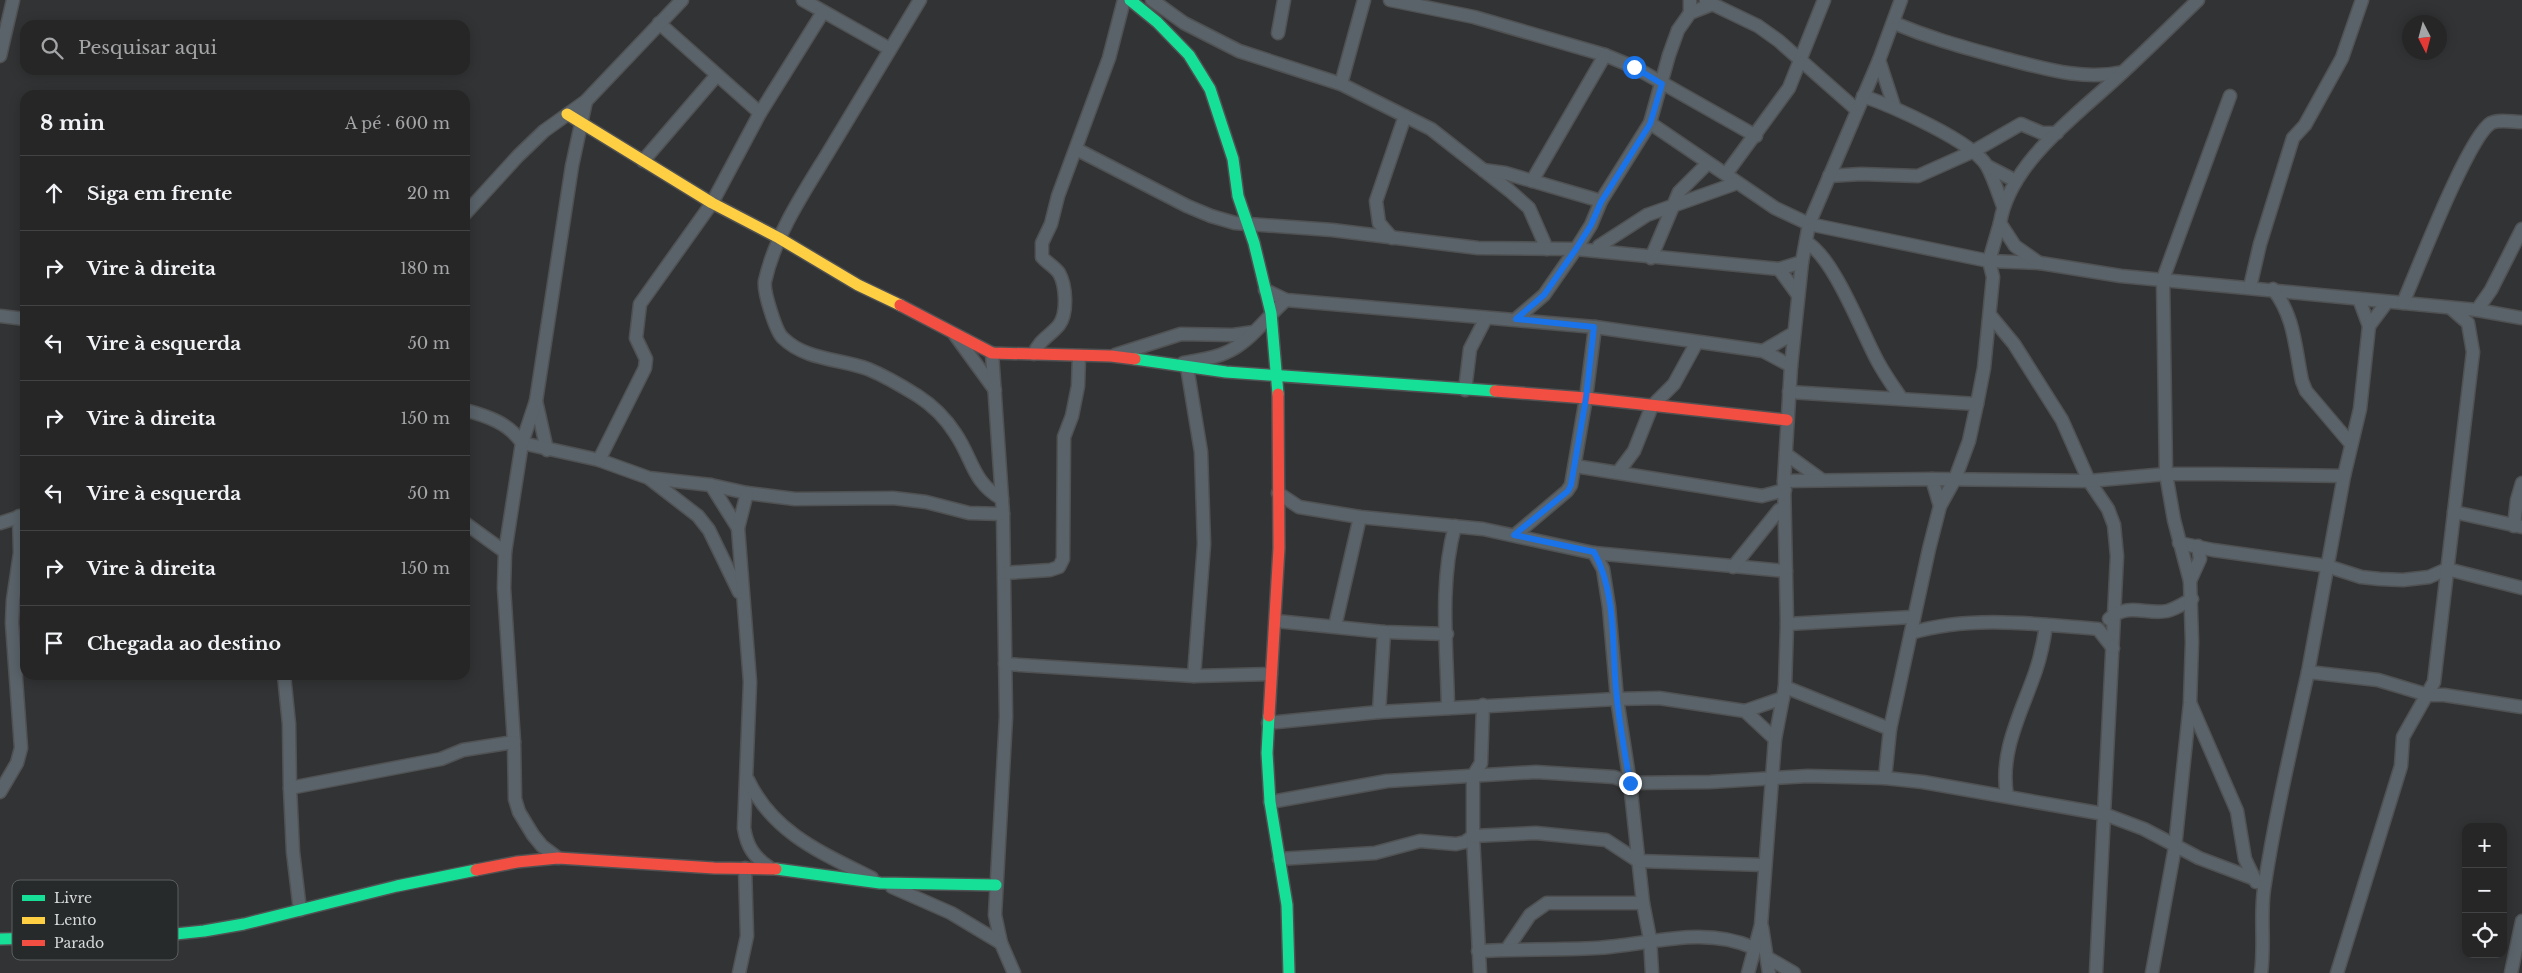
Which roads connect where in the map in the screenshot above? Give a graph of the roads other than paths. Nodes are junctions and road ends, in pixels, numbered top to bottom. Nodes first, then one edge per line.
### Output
1 (13, 0) edge
2 (682, 0) edge
3 (803, 0) edge
4 (920, 0) edge
5 (1124, 0) edge
6 (1130, 0) edge
7 (1152, 0) edge
8 (1284, 0) edge
9 (1364, 0) edge
10 (1390, 0) edge
11 (1690, 0) edge
12 (1824, 0) edge
13 (1901, 0) edge
14 (2198, 0) edge
15 (2362, 0) edge
16 (1717, 4) edge
17 (823, 12) junction
18 (1690, 13) junction
19 (659, 23) junction
20 (1894, 23) junction
21 (1278, 33) dead end
22 (890, 49) junction
23 (1605, 54) junction
24 (0, 56) edge
25 (1802, 60) junction
26 (1879, 60) junction
27 (2124, 72) junction
28 (718, 75) junction
29 (1341, 84) junction
30 (1662, 84) junction
31 (1863, 96) junction
32 (2230, 96) dead end
33 (586, 100) junction
34 (1894, 106) junction
35 (1857, 110) junction
36 (760, 113) junction
37 (567, 114) junction
38 (1405, 116) junction
39 (580, 122) junction
40 (2522, 122) edge
41 (1650, 124) junction
42 (2057, 133) junction
43 (1756, 136) junction
44 (1076, 149) junction
45 (1974, 151) junction
46 (643, 160) junction
47 (1708, 163) junction
48 (1987, 166) junction
49 (1484, 170) junction
50 (1726, 174) junction
51 (1829, 176) junction
52 (2016, 181) junction
53 (1532, 182) junction
54 (1737, 183) junction
55 (1601, 202) junction
56 (712, 203) junction
57 (1674, 205) junction
58 (2003, 206) junction
59 (470, 209) edge
60 (2000, 223) junction
61 (1809, 224) junction
62 (1249, 225) junction
63 (1591, 225) junction
64 (1270, 227) junction
65 (2522, 229) edge
66 (779, 238) junction
67 (1392, 238) junction
68 (1806, 242) junction
69 (1254, 244) junction
70 (1548, 249) junction
71 (1576, 249) junction
72 (1600, 249) junction
73 (1651, 258) junction
74 (1989, 261) junction
75 (1802, 262) junction
76 (2006, 262) junction
77 (2040, 263) junction
78 (1779, 269) junction
79 (1994, 277) junction
80 (2163, 279) junction
81 (2250, 287) junction
82 (1265, 290) junction
83 (2273, 290) junction
84 (2491, 290) junction
85 (1798, 295) junction
86 (2360, 299) junction
87 (1286, 300) junction
88 (2387, 302) junction
89 (2403, 303) junction
90 (2452, 309) junction
91 (2477, 310) junction
92 (1271, 313) junction
93 (2498, 314) junction
94 (1990, 315) junction
95 (0, 316) edge
96 (20, 318) edge
97 (1486, 318) junction
98 (2522, 318) edge
99 (1516, 319) junction
100 (2369, 326) junction
101 (1594, 327) junction
102 (1254, 332) junction
103 (1794, 333) junction
104 (954, 334) junction
105 (1697, 342) junction
106 (1764, 351) junction
107 (992, 353) junction
108 (1034, 354) junction
109 (1079, 356) junction
110 (1111, 356) junction
111 (1182, 366) junction
112 (1791, 366) junction
113 (1278, 374) junction
114 (995, 390) junction
115 (1465, 390) junction
116 (1790, 392) junction
117 (1586, 398) junction
118 (1901, 398) junction
119 (536, 401) junction
120 (1977, 404) junction
121 (1652, 406) junction
122 (470, 412) edge
123 (1787, 420) junction
124 (522, 443) junction
125 (2351, 444) junction
126 (547, 450) junction
127 (1786, 454) junction
128 (599, 460) junction
129 (1576, 466) junction
130 (1619, 471) junction
131 (2166, 474) junction
132 (2344, 476) junction
133 (649, 478) junction
134 (1932, 479) junction
135 (1955, 479) junction
136 (1822, 480) junction
137 (2089, 481) junction
138 (2522, 483) edge
139 (711, 485) junction
140 (1785, 485) junction
141 (747, 493) junction
142 (1278, 493) junction
143 (1762, 496) junction
144 (1002, 499) junction
145 (2520, 505) edge
146 (1940, 506) junction
147 (1299, 508) junction
148 (1781, 512) junction
149 (2454, 512) junction
150 (1003, 514) junction
151 (1278, 514) junction
152 (20, 516) edge
153 (1360, 517) junction
154 (0, 523) edge
155 (470, 526) edge
156 (1455, 526) junction
157 (2518, 526) edge
158 (738, 528) junction
159 (1514, 535) junction
160 (2179, 543) junction
161 (2198, 546) junction
162 (2213, 550) junction
163 (505, 552) junction
164 (1594, 552) junction
165 (20, 553) edge
166 (1613, 554) junction
167 (2200, 559) junction
168 (2328, 566) junction
169 (1733, 567) junction
170 (2447, 568) junction
171 (1603, 569) junction
172 (1786, 571) junction
173 (1005, 573) junction
174 (2190, 581) junction
175 (2522, 588) edge
176 (742, 599) junction
177 (2192, 599) junction
178 (2114, 615) junction
179 (1913, 617) junction
180 (1276, 621) junction
181 (1787, 624) junction
182 (2046, 625) junction
183 (1335, 626) junction
184 (2098, 629) junction
185 (1384, 632) junction
186 (1911, 633) junction
187 (1447, 634) junction
188 (2113, 648) junction
189 (1005, 664) junction
190 (2308, 672) junction
191 (1271, 674) junction
192 (1194, 676) junction
193 (285, 680) edge
194 (2434, 682) junction
195 (1784, 692) junction
196 (2428, 695) junction
197 (2444, 695) junction
198 (1616, 699) junction
199 (2190, 703) junction
200 (1482, 705) junction
201 (2522, 706) edge
202 (1448, 708) junction
203 (1745, 711) junction
204 (1379, 712) junction
205 (1268, 723) junction
206 (1890, 729) junction
207 (1775, 739) junction
208 (514, 742) junction
209 (1473, 776) junction
210 (1885, 778) junction
211 (1771, 779) junction
212 (748, 780) junction
213 (1630, 783) junction
214 (290, 788) junction
215 (0, 792) edge
216 (2007, 796) junction
217 (1270, 802) junction
218 (2104, 814) junction
219 (1473, 836) junction
220 (2175, 847) junction
221 (558, 858) junction
222 (1279, 859) junction
223 (1638, 861) junction
224 (1765, 865) junction
225 (745, 868) junction
226 (770, 868) junction
227 (2252, 878) junction
228 (880, 882) junction
229 (996, 885) junction
230 (2264, 892) junction
231 (1643, 903) junction
232 (300, 910) junction
233 (2522, 921) edge
234 (1761, 925) junction
235 (178, 934) edge
236 (1650, 940) junction
237 (1001, 943) junction
238 (1754, 948) junction
239 (1507, 950) junction
240 (1478, 951) junction
241 (2264, 952) junction
242 (1768, 958) junction
243 (2096, 969) edge
244 (739, 973) edge
245 (1014, 973) edge
246 (1289, 973) edge
247 (1480, 973) edge
248 (1652, 973) edge
249 (1748, 973) edge
250 (1769, 973) edge
251 (1794, 973) edge
252 (2109, 973) edge
253 (2152, 973) edge
254 (2261, 973) edge
255 (2272, 973) edge
256 (2337, 973) edge
257 (2511, 973) edge

1 - 24 street
2 - 19 street
3 - 17 street
4 - 22 street
5 - 44 street
6 - 62 street
7 - 29 street
8 - 21 street
9 - 29 street
10 - 23 street
11 - 18 street
12 - 25 street
13 - 20 street
14 - 27 street
15 - 81 street
16 - 18 street
16 - 25 street
17 - 22 street
17 - 36 street
18 - 30 street
19 - 28 street
19 - 33 street
20 - 26 street
20 - 27 street
22 - 66 street
23 - 30 street
23 - 53 street
25 - 35 street
25 - 43 street
26 - 31 street
26 - 34 street
27 - 42 street
28 - 36 street
28 - 46 street
29 - 38 street
30 - 41 street
30 - 43 street
31 - 34 street
31 - 35 street
32 - 80 street
33 - 37 street
33 - 39 street
34 - 45 street
35 - 51 street
36 - 56 street
37 - 39 street
37 - 59 street
38 - 49 street
38 - 67 street
39 - 46 street
39 - 119 street
40 - 89 street
41 - 47 street
41 - 55 street
42 - 45 street
42 - 52 street
43 - 50 street
44 - 62 street
44 - 108 street
45 - 48 street
45 - 51 street
46 - 56 street
47 - 50 street
47 - 57 street
48 - 52 street
48 - 58 street
49 - 53 street
49 - 70 street
50 - 54 street
51 - 61 street
52 - 58 street
53 - 55 street
54 - 57 street
54 - 61 street
55 - 63 street
56 - 66 street
56 - 128 street
57 - 72 street
57 - 73 street
58 - 60 street
60 - 74 street
60 - 77 street
61 - 68 street
61 - 74 street
62 - 64 street
62 - 69 street
63 - 71 street
63 - 72 street
64 - 67 street
64 - 69 street
65 - 84 street
66 - 104 street
66 - 144 street
67 - 70 street
68 - 75 street
68 - 118 street
69 - 82 street
70 - 71 street
71 - 72 street
71 - 99 street
72 - 73 street
73 - 78 street
74 - 76 street
74 - 79 street
75 - 78 street
75 - 85 street
76 - 77 street
76 - 79 street
77 - 80 street
78 - 85 street
79 - 94 street
80 - 81 street
80 - 131 street
81 - 83 street
82 - 87 street
82 - 92 street
83 - 86 street
83 - 125 street
84 - 91 street
84 - 93 street
85 - 103 street
86 - 88 street
86 - 100 street
87 - 92 street
87 - 97 street
88 - 89 street
88 - 100 street
89 - 90 street
90 - 91 street
90 - 149 street
91 - 93 street
92 - 102 street
92 - 113 street
93 - 98 street
94 - 120 street
94 - 137 street
95 - 96 street
97 - 99 street
97 - 115 street
99 - 101 street
100 - 125 street
101 - 105 street
101 - 117 street
102 - 110 street
102 - 111 street
103 - 106 street
103 - 112 street
104 - 107 street
104 - 114 street
105 - 106 street
105 - 121 street
106 - 112 street
107 - 108 street
107 - 114 street
108 - 109 street
109 - 110 street
109 - 173 street
110 - 111 street
111 - 113 street
111 - 192 street
112 - 116 street
113 - 115 street
113 - 142 street
114 - 144 street
115 - 117 street
116 - 118 street
116 - 123 street
117 - 121 street
117 - 129 street
118 - 120 street
119 - 124 street
119 - 126 street
120 - 135 street
121 - 123 street
121 - 130 street
122 - 124 street
123 - 127 street
124 - 126 street
124 - 163 street
125 - 132 street
126 - 128 street
127 - 136 street
127 - 140 street
128 - 133 street
129 - 130 street
129 - 159 street
130 - 143 street
131 - 132 street
131 - 137 street
131 - 160 street
132 - 168 street
133 - 139 street
133 - 176 street
134 - 135 street
134 - 136 street
134 - 146 street
135 - 137 street
135 - 146 street
136 - 140 street
137 - 178 street
138 - 145 street
139 - 141 street
139 - 158 street
140 - 143 street
140 - 148 street
141 - 150 street
141 - 158 street
142 - 147 street
142 - 151 street
143 - 148 street
144 - 150 street
145 - 157 street
146 - 179 street
147 - 151 street
147 - 153 street
148 - 169 street
148 - 172 street
149 - 157 street
149 - 170 street
150 - 173 street
151 - 180 street
152 - 154 street
153 - 156 street
153 - 183 street
155 - 163 street
156 - 159 street
156 - 187 street
158 - 176 street
159 - 164 street
160 - 161 street
160 - 174 street
161 - 162 street
161 - 167 street
162 - 167 street
162 - 168 street
163 - 208 street
164 - 166 street
164 - 171 street
165 - 215 street
166 - 169 street
166 - 171 street
167 - 174 street
168 - 170 street
168 - 190 street
169 - 172 street
170 - 175 street
170 - 194 street
171 - 198 street
172 - 181 street
173 - 189 street
174 - 177 street
176 - 212 street
177 - 178 street
177 - 199 street
178 - 184 street
178 - 188 street
179 - 181 street
179 - 186 street
180 - 183 street
180 - 191 street
181 - 195 street
182 - 184 street
182 - 186 street
182 - 216 street
183 - 185 street
184 - 188 street
185 - 187 street
185 - 204 street
186 - 206 street
187 - 202 street
188 - 218 street
189 - 192 street
189 - 229 street
190 - 196 street
190 - 230 street
191 - 192 street
191 - 205 street
193 - 214 street
194 - 196 street
194 - 197 street
195 - 203 street
195 - 206 street
195 - 207 street
196 - 197 street
196 - 256 street
197 - 201 street
198 - 200 street
198 - 203 street
198 - 213 street
199 - 220 street
199 - 227 street
200 - 202 street
200 - 209 street
202 - 204 street
203 - 207 street
204 - 205 street
205 - 217 street
206 - 210 street
207 - 211 street
208 - 214 street
208 - 221 street
209 - 213 street
209 - 217 street
209 - 219 street
210 - 211 street
210 - 216 street
211 - 213 street
211 - 224 street
212 - 226 street
212 - 228 street
213 - 223 street
214 - 232 street
216 - 218 street
217 - 222 street
218 - 220 street
218 - 243 street
219 - 222 street
219 - 223 street
219 - 240 street
220 - 227 street
220 - 253 street
221 - 225 street
221 - 232 street
222 - 246 street
223 - 224 street
223 - 231 street
224 - 234 street
225 - 226 street
225 - 244 street
226 - 228 street
227 - 230 street
228 - 229 street
228 - 237 street
229 - 237 street
230 - 241 street
231 - 236 street
231 - 239 street
232 - 235 street
233 - 257 street
234 - 238 street
234 - 242 street
236 - 238 street
236 - 239 street
236 - 248 street
237 - 245 street
238 - 249 street
239 - 240 street
240 - 247 street
241 - 254 street
241 - 255 street
242 - 250 street
242 - 251 street
243 - 252 street

